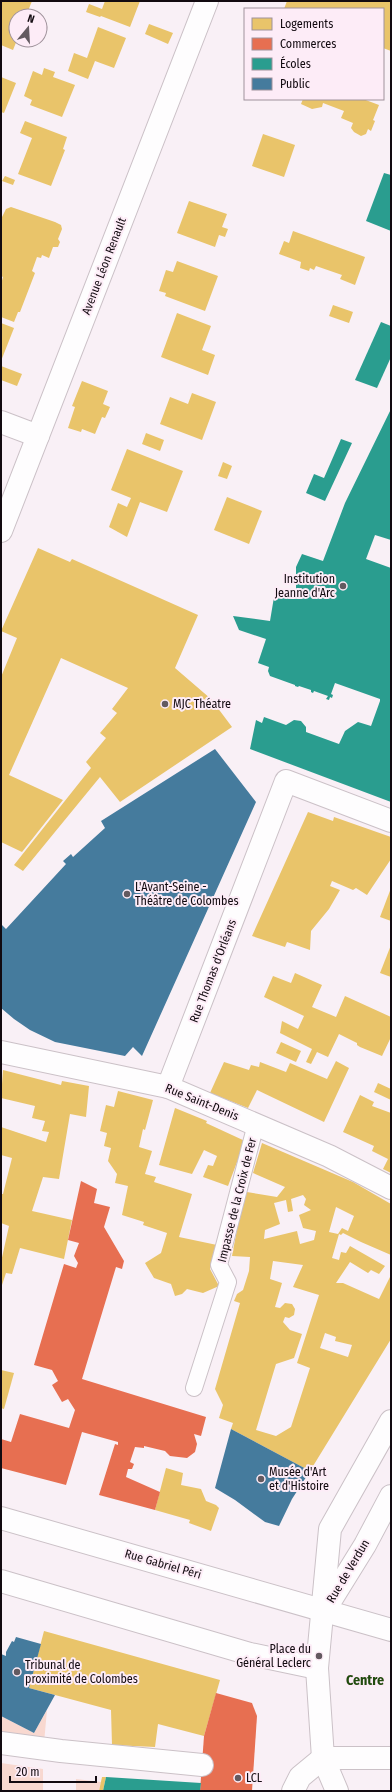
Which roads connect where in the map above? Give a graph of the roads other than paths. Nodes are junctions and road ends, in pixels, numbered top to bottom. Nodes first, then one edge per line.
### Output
1 (208, 1) edge
2 (1, 422) edge
3 (38, 436) junction
4 (1, 530) edge
5 (391, 821) edge
6 (1, 1052) edge
7 (168, 1087) junction
8 (256, 1124) junction
9 (391, 1188) edge
10 (194, 1388) dead end
11 (391, 1420) edge
12 (391, 1496) edge
13 (1, 1518) edge
14 (1, 1582) edge
15 (324, 1611) junction
16 (391, 1630) edge
17 (317, 1668) junction
18 (1, 1743) edge
19 (323, 1758) junction
20 (391, 1758) edge
21 (202, 1766) dead end
22 (294, 1791) edge
23 (337, 1791) edge

1 - 3 street, Avenue Léon Renault
2 - 3 street
3 - 4 street, Avenue Léon Renault
5 - 7 street, Rue Thomas d'Orléans
6 - 7 street, Rue Saint-Denis
7 - 8 street, Rue Saint-Denis
8 - 9 street, Rue Saint-Denis
8 - 10 lane, Impasse de la Croix de Fer
11 - 15 street, Rue de Verdun
12 - 15 street, Rue de Verdun
13 - 15 street, Rue Gabriel Péri
14 - 17 street
15 - 16 street, Rue Gabriel Péri
15 - 17 street
17 - 19 street
18 - 21 street
19 - 20 street
19 - 22 street
19 - 23 street

